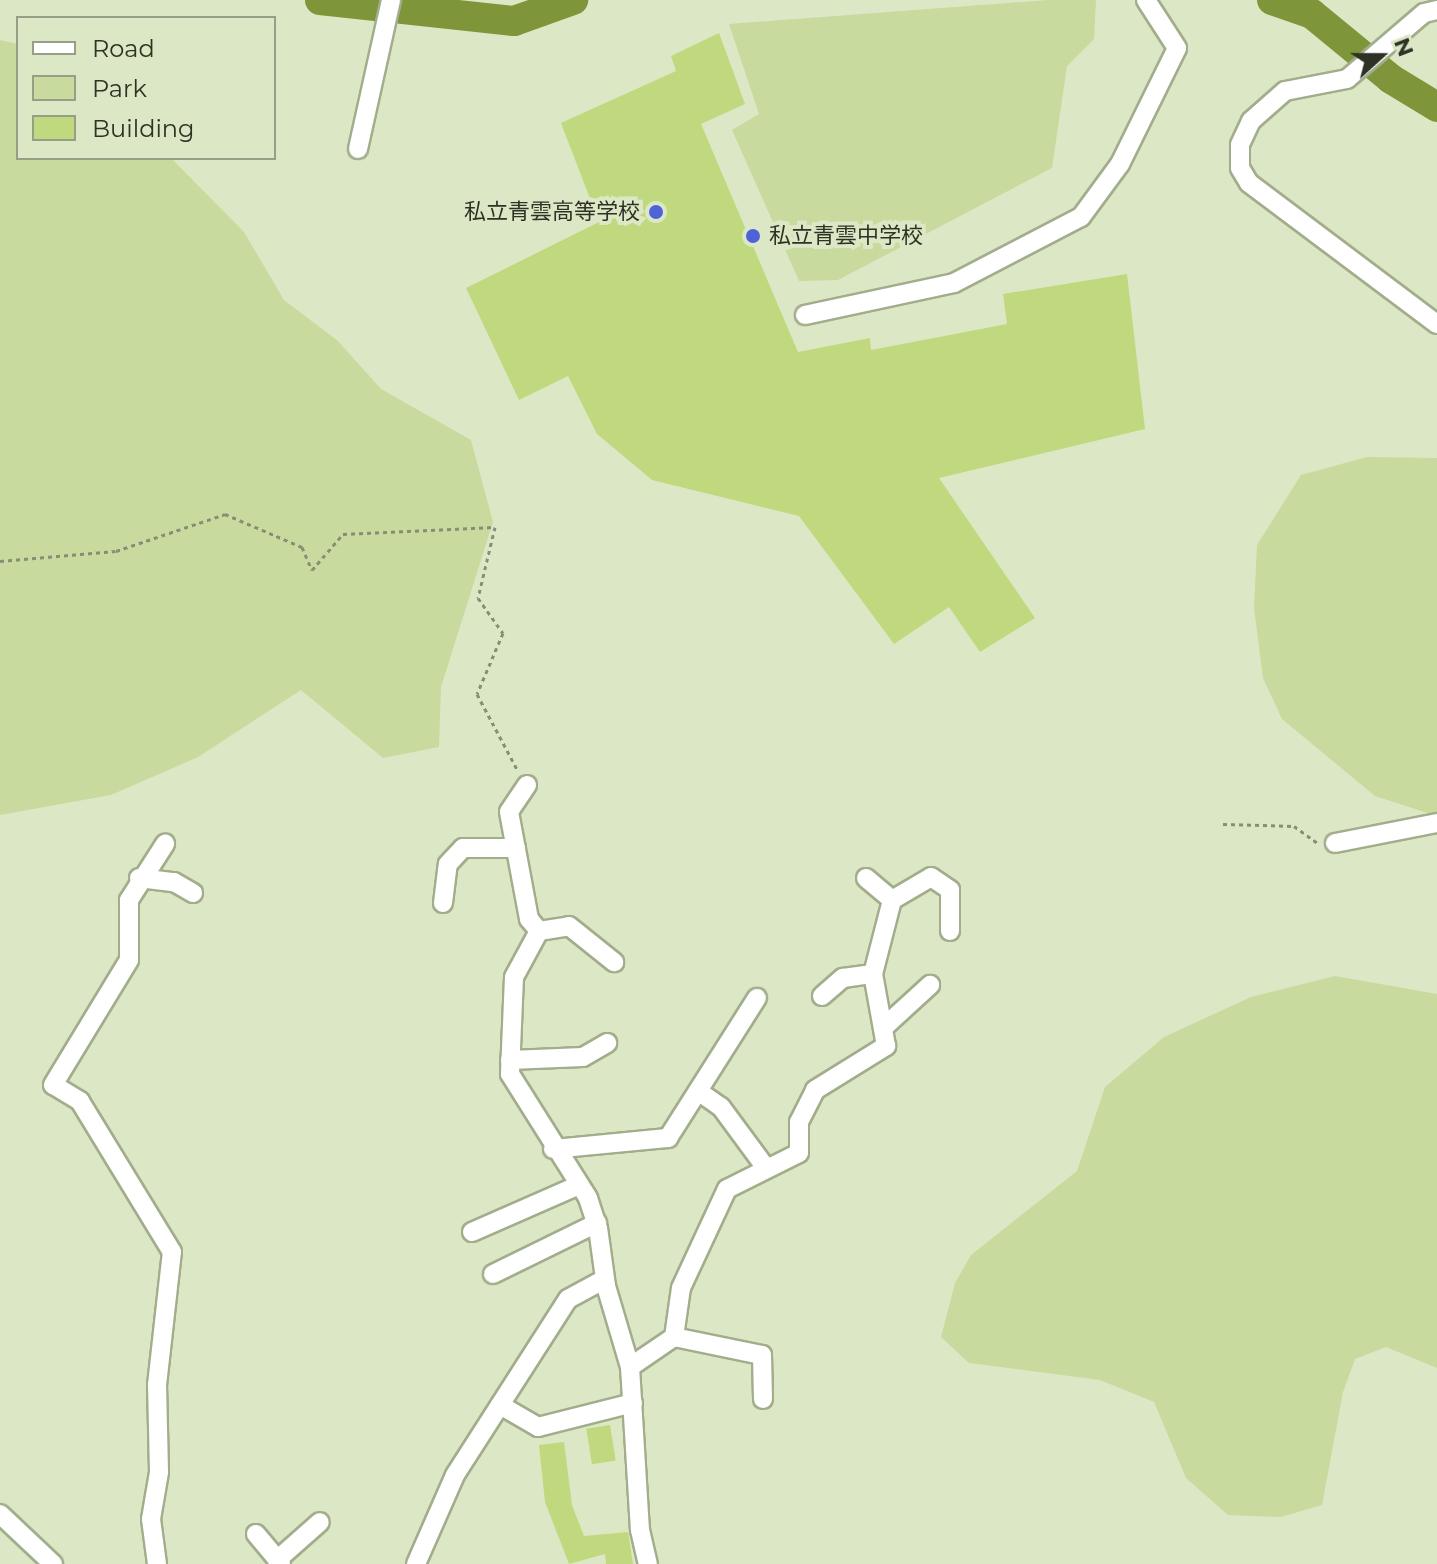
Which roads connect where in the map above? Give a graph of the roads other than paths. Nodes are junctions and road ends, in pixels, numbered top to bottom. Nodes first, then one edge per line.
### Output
1 (391, 0) edge
2 (1146, 0) edge
3 (1437, 10) edge
4 (358, 149) dead end
5 (805, 315) dead end
6 (1437, 324) edge
7 (527, 785) road end
8 (1437, 823) edge
9 (1335, 843) road end
10 (165, 844) dead end
11 (516, 848) junction
12 (139, 878) junction
13 (866, 878) dead end
14 (193, 893) dead end
15 (892, 900) junction
16 (443, 903) dead end
17 (539, 931) junction
18 (950, 931) dead end
19 (614, 962) dead end
20 (873, 974) junction
21 (930, 985) dead end
22 (822, 996) dead end
23 (757, 998) dead end
24 (883, 1028) junction
25 (607, 1043) dead end
26 (510, 1060) junction
27 (698, 1091) junction
28 (553, 1149) junction
29 (766, 1168) junction
30 (579, 1185) junction
31 (597, 1223) junction
32 (472, 1232) dead end
33 (493, 1274) dead end
34 (605, 1279) junction
35 (674, 1337) junction
36 (630, 1367) junction
37 (763, 1399) dead end
38 (633, 1403) junction
39 (500, 1405) junction
40 (0, 1514) edge
41 (320, 1522) dead end
42 (256, 1534) dead end
43 (279, 1562) edge
44 (53, 1564) edge
45 (157, 1564) edge
46 (416, 1564) edge
47 (648, 1564) edge

1 - 4 street
2 - 5 street
3 - 6 street
7 - 11 street
8 - 9 street
10 - 12 street
11 - 16 street
11 - 17 street
12 - 14 street
12 - 45 street
13 - 15 street
15 - 18 street
15 - 20 street
17 - 19 street
17 - 26 street
20 - 22 street
20 - 24 street
21 - 24 street
23 - 27 street
24 - 29 street
25 - 26 street
26 - 28 street
27 - 28 street
27 - 29 street
28 - 30 street
29 - 35 street
30 - 31 street
30 - 32 street
31 - 33 street
31 - 34 street
34 - 36 street
34 - 39 street
35 - 36 street
35 - 37 street
36 - 38 street
38 - 39 street
38 - 47 street
39 - 46 street
40 - 44 street
41 - 43 street
42 - 43 street

